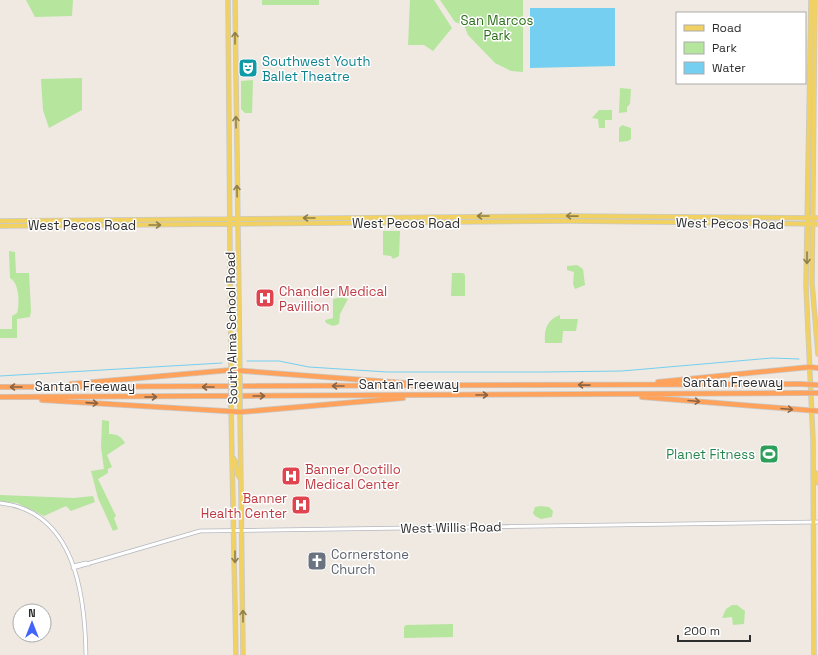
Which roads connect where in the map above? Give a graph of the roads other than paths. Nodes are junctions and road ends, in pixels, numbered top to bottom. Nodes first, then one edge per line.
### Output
1 (228, 0) edge
2 (235, 0) edge
3 (811, 0) edge
4 (815, 0) edge
5 (610, 217) junction
6 (230, 218) junction
7 (237, 218) junction
8 (810, 218) junction
9 (818, 218) edge
10 (31, 220) junction
11 (0, 221) edge
12 (593, 221) junction
13 (237, 224) junction
14 (807, 224) junction
15 (812, 224) junction
16 (818, 224) edge
17 (230, 225) junction
18 (0, 226) edge
19 (14, 226) junction
20 (818, 354) edge
21 (810, 367) junction
22 (818, 368) edge
23 (240, 370) junction
24 (231, 372) junction
25 (460, 385) junction
26 (623, 385) junction
27 (818, 385) edge
28 (0, 387) edge
29 (31, 387) junction
30 (818, 393) edge
31 (613, 394) junction
32 (443, 395) junction
33 (0, 397) edge
34 (183, 409) junction
35 (232, 409) junction
36 (241, 410) junction
37 (812, 411) junction
38 (818, 411) edge
39 (232, 425) junction
40 (234, 459) junction
41 (814, 471) junction
42 (240, 478) junction
43 (818, 483) edge
44 (0, 504) edge
45 (816, 522) edge
46 (235, 530) junction
47 (241, 530) junction
48 (73, 567) junction
49 (86, 655) edge
50 (236, 655) edge
51 (243, 655) edge
52 (814, 655) edge

1 - 6 main road, South Alma School Road
7 -> 2 main road, South Alma School Road
3 - 8 main road
4 - 8 main road
5 -> 7 main road, West Pecos Road
5 - 8 main road, West Pecos Road
5 - 12 main road
6 - 7 main road, West Pecos Road
6 - 10 main road, West Pecos Road
6 - 17 main road, South Alma School Road
7 - 13 main road, South Alma School Road
8 - 9 main road, West Pecos Road
8 - 14 main road
8 - 15 main road
10 - 11 main road, West Pecos Road
10 - 19 main road
12 - 13 main road, West Pecos Road
12 - 14 main road, West Pecos Road
13 - 17 main road, West Pecos Road
13 - 23 main road, South Alma School Road
14 - 15 main road, West Pecos Road
14 -> 21 main road
15 - 16 main road, West Pecos Road
15 - 20 main road
19 -> 17 main road, West Pecos Road
17 - 24 main road, South Alma School Road
18 - 19 main road, West Pecos Road
21 - 22 highway
21 - 26 highway
21 - 37 main road
23 - 24 highway
23 - 25 highway
23 - 36 main road, South Alma School Road, bridge
24 - 29 highway
24 - 35 main road, South Alma School Road, bridge
26 -> 25 highway, Santan Freeway
25 -> 29 highway, Santan Freeway
26 - 27 highway, Santan Freeway, bridge
29 -> 28 highway, Santan Freeway
30 - 31 highway, Santan Freeway, bridge
32 -> 31 highway, Santan Freeway
31 -> 37 highway
33 -> 32 highway, Santan Freeway
32 - 36 highway
33 -> 34 highway
34 - 35 highway
34 - 39 main road
35 - 36 highway
35 - 39 main road, South Alma School Road
36 - 42 main road, South Alma School Road
37 - 38 highway
37 - 41 main road
39 - 40 main road, South Alma School Road
40 - 42 main road
40 - 46 main road, South Alma School Road
41 - 43 main road
41 - 45 main road
42 - 47 main road, South Alma School Road
44 - 48 street
45 - 47 street, West Willis Road
45 - 52 main road
46 - 47 street, West Willis Road
46 - 48 street, West Willis Road
46 -> 50 main road, South Alma School Road
51 -> 47 main road, South Alma School Road
48 - 49 street

